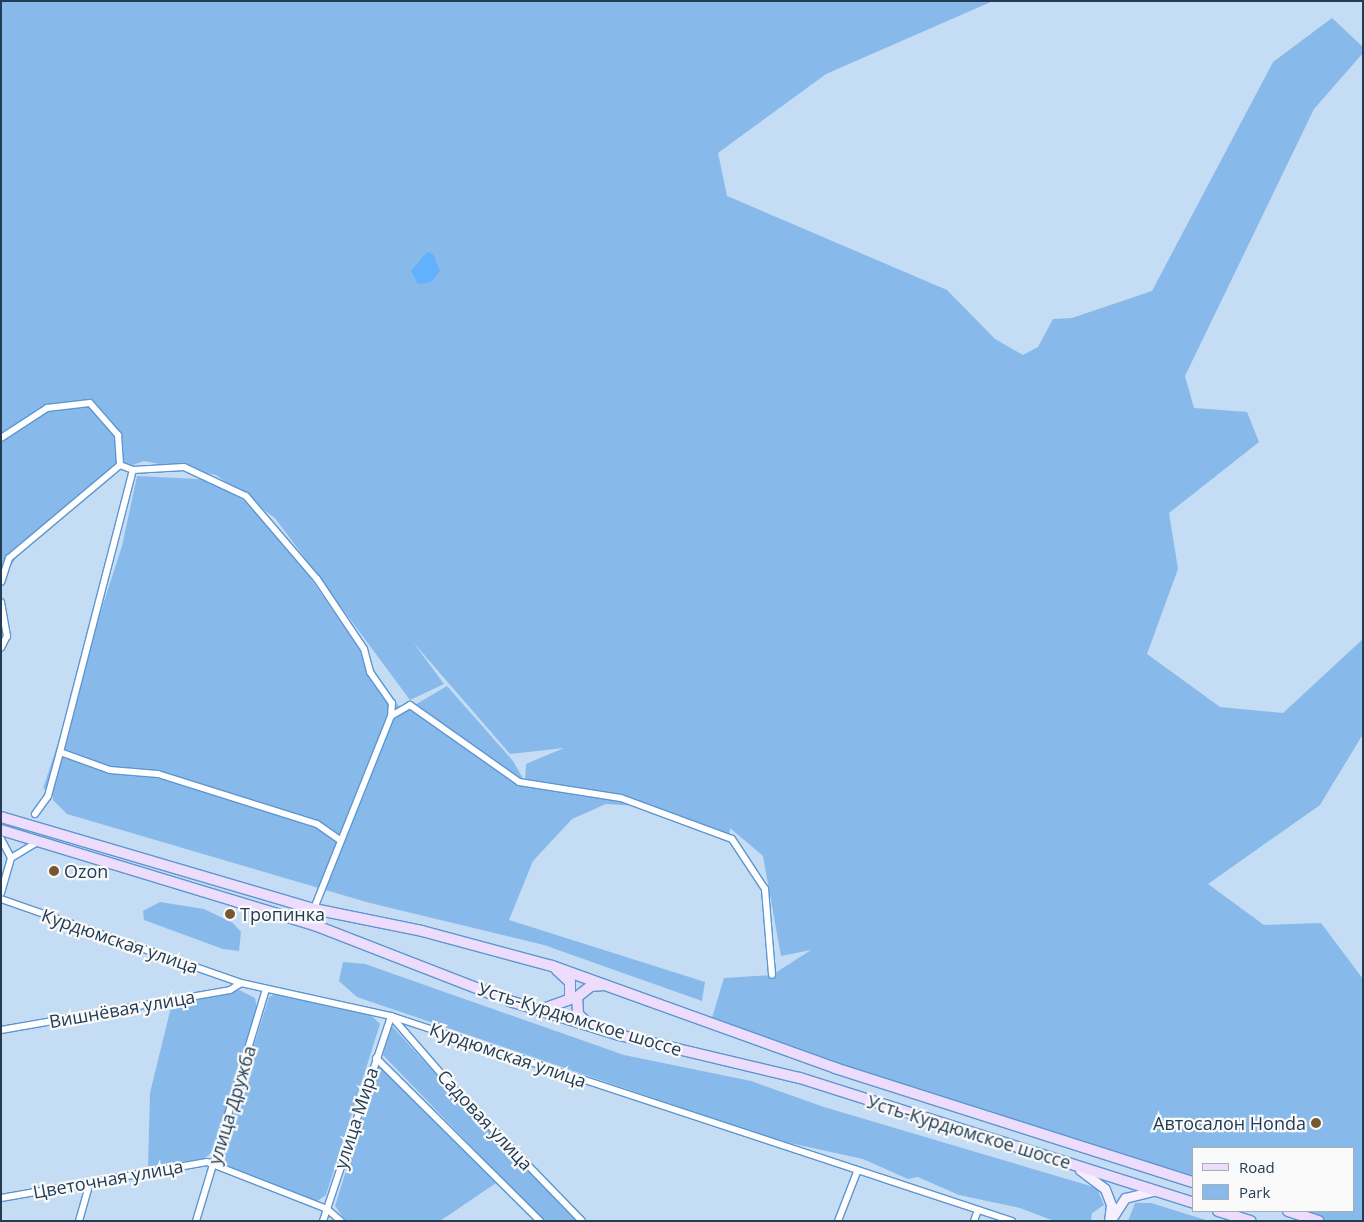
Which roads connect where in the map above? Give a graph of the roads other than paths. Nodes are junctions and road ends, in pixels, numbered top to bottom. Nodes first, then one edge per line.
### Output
1 (1, 438) edge
2 (120, 465) junction
3 (133, 470) junction
4 (1, 582) edge
5 (1, 602) edge
6 (1, 648) edge
7 (391, 716) junction
8 (60, 752) junction
9 (35, 814) dead end
10 (1, 817) edge
11 (1, 830) edge
12 (1, 839) edge
13 (340, 840) junction
14 (40, 841) junction
15 (11, 858) junction
16 (1, 893) edge
17 (1, 899) edge
18 (314, 909) junction
19 (552, 966) junction
20 (772, 975) dead end
21 (241, 983) junction
22 (610, 985) junction
23 (266, 989) junction
24 (539, 1009) junction
25 (391, 1016) junction
26 (590, 1025) junction
27 (1, 1030) edge
28 (376, 1058) junction
29 (1060, 1160) junction
30 (214, 1162) junction
31 (856, 1172) junction
32 (90, 1182) junction
33 (1192, 1182) edge
34 (1156, 1191) junction
35 (1, 1198) edge
36 (1192, 1203) edge
37 (327, 1209) junction
38 (978, 1210) junction
39 (1221, 1212) edge
40 (1291, 1212) edge
41 (79, 1221) edge
42 (196, 1221) edge
43 (324, 1221) edge
44 (341, 1221) edge
45 (540, 1221) edge
46 (582, 1221) edge
47 (838, 1221) edge
48 (974, 1221) edge
49 (1012, 1221) edge
50 (1110, 1221) edge
51 (1250, 1221) edge
52 (1318, 1221) edge

1 - 2 street
2 - 3 street
2 - 4 street
3 - 7 street
3 - 8 street
5 - 6 street
7 - 13 street
7 - 20 street
8 - 9 street
8 - 13 street
10 - 18 main road, Усть-Курдюмское шоссе
11 - 14 main road, Усть-Курдюмское шоссе
12 - 15 street
13 - 18 street
14 - 15 street
14 - 24 main road, Усть-Курдюмское шоссе
15 - 16 street
17 - 21 street, Курдюмская улица
18 - 19 main road, Усть-Курдюмское шоссе
19 - 22 main road, Усть-Курдюмское шоссе
19 - 24 main road
21 - 23 street, Курдюмская улица
21 - 27 street, Вишнёвая улица
22 - 26 main road
22 - 33 main road, Усть-Курдюмское шоссе
23 - 25 street, Курдюмская улица
23 - 30 street, улица Дружба
24 - 26 main road, Усть-Курдюмское шоссе
25 - 28 street, улица Мира
25 - 31 street, Курдюмская улица
25 - 46 street, Садовая улица
26 - 29 main road, Усть-Курдюмское шоссе
28 - 37 street, улица Мира
28 - 45 street, Садовая улица
29 - 34 main road, Усть-Курдюмское шоссе
29 - 50 street
30 - 32 street, Цветочная улица
30 - 37 street
30 - 42 street, улица Дружба
31 - 38 street, Курдюмская улица
31 - 47 street
32 - 35 street, Цветочная улица
32 - 41 street
34 - 36 main road, Усть-Курдюмское шоссе
34 - 50 street
37 - 43 street, улица Мира
37 - 44 street
38 - 48 street
38 - 49 street, Курдюмская улица
39 - 51 main road
40 - 52 main road

